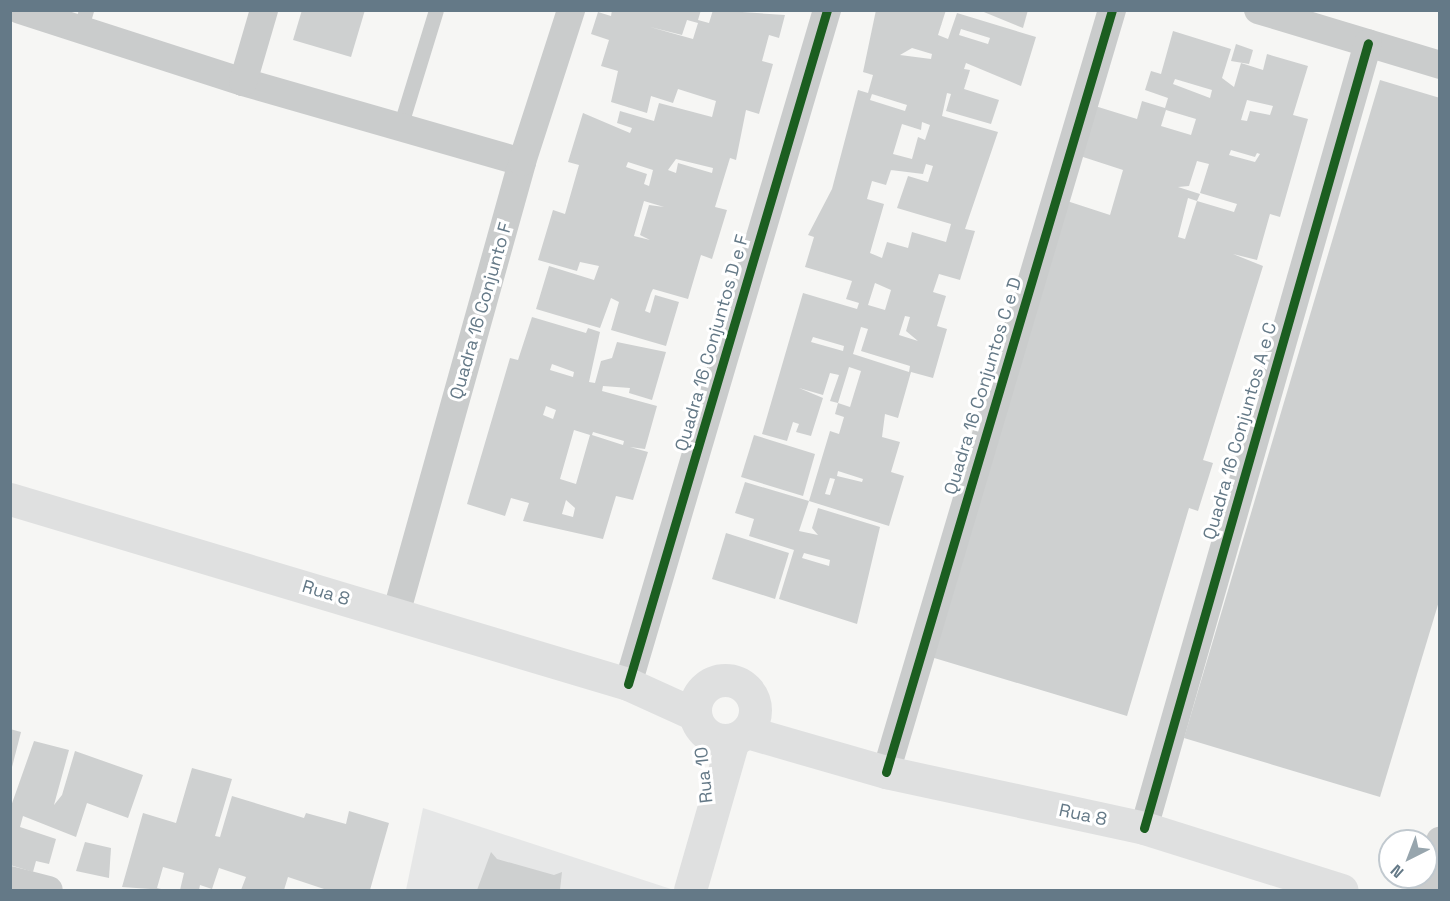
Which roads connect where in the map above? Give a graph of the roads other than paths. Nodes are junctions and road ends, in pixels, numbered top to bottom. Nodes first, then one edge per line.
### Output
1 (21, 10) edge
2 (264, 10) edge
3 (436, 10) edge
4 (571, 10) edge
5 (827, 10) edge
6 (1112, 10) edge
7 (1258, 10) edge
8 (83, 20) edge
9 (1368, 43) junction
10 (1440, 65) edge
11 (243, 82) junction
12 (400, 127) junction
13 (522, 162) junction
14 (10, 499) edge
15 (396, 614) junction
16 (634, 686) junction
17 (699, 710) junction
18 (745, 724) junction
19 (886, 772) junction
20 (709, 824) junction
21 (1144, 828) junction
22 (1440, 841) edge
23 (10, 880) edge
24 (49, 891) edge
25 (690, 891) edge
26 (1342, 891) edge
27 (1424, 891) edge

1 - 8 street
2 - 11 street
3 - 12 lane
4 - 13 street, Quadra 16 Conjunto F
5 - 16 street, Quadra 16 Conjuntos D e F
6 - 19 street, Quadra 16 Conjuntos C e D
7 - 9 street
8 - 11 street
9 - 10 street
9 - 21 street, Quadra 16 Conjuntos A e C
11 - 12 street
12 - 13 street
13 - 15 street, Quadra 16 Conjunto F
14 - 15 main road, Rua 8
15 - 16 main road, Rua 8
16 - 17 main road, Rua 8
17 - 18 main road, Rua 8
17 - 18 main road
17 - 20 main road, Rua 10
18 - 19 main road, Rua 8
18 - 20 main road, Rua 10
19 - 21 main road, Rua 8
20 - 25 main road, Rua 10
21 - 26 main road, Rua 8
22 - 27 street
23 - 24 street

